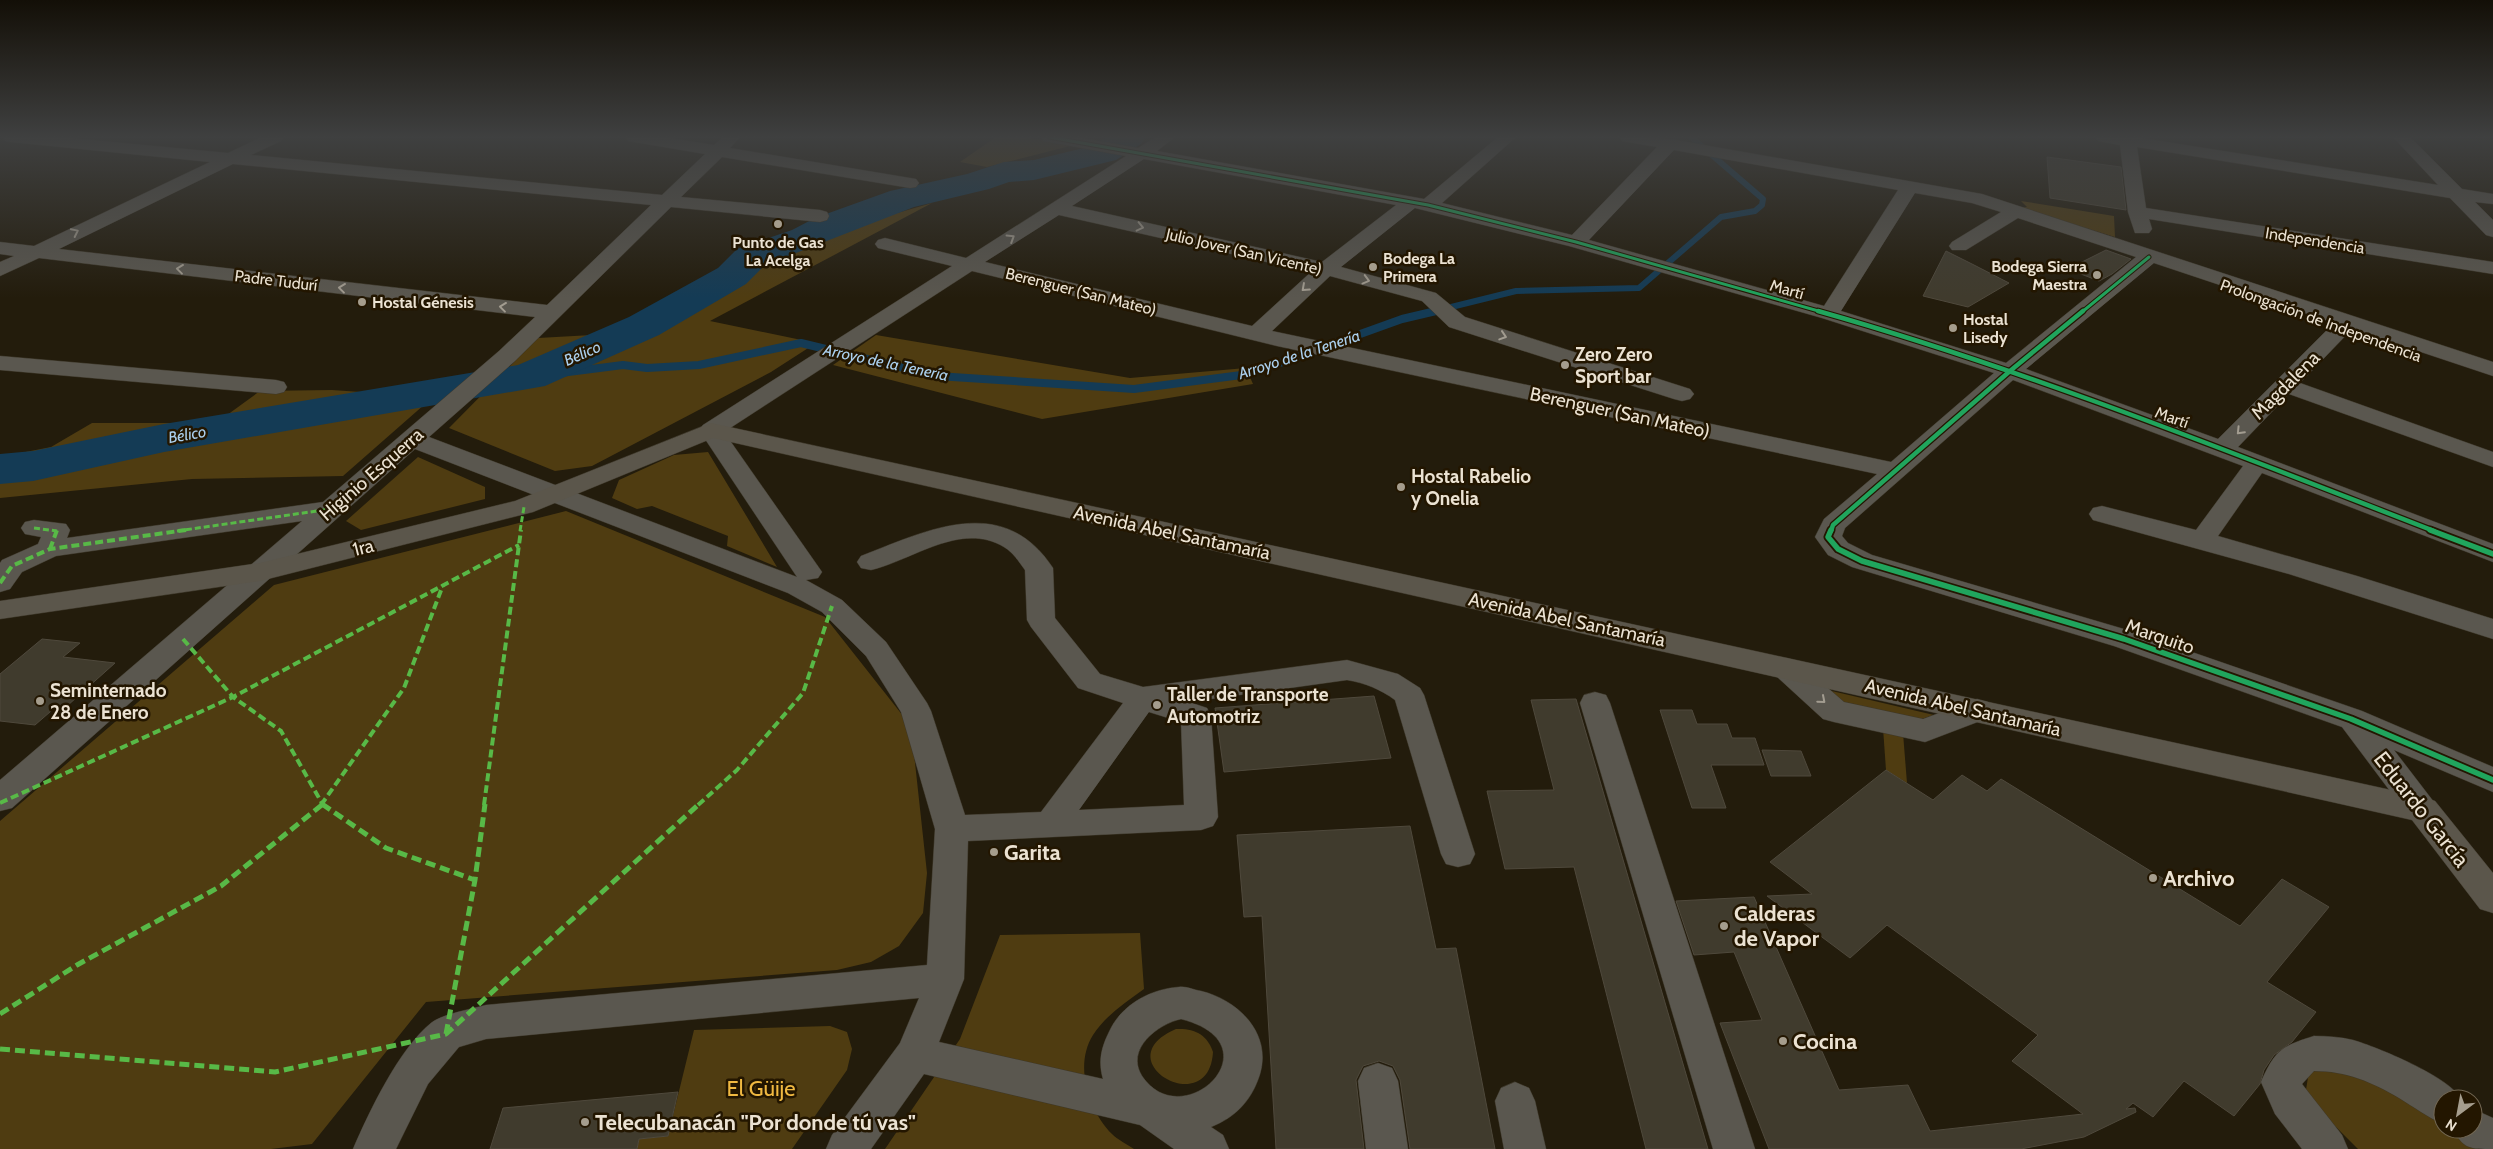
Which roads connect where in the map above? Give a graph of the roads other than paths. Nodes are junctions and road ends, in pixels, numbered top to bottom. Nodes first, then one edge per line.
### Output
1 (161, 191) edge
2 (563, 191) edge
3 (677, 191) edge
4 (1082, 191) edge
5 (1348, 191) edge
6 (1437, 191) edge
7 (1631, 191) edge
8 (1906, 191) edge
9 (1935, 191) edge
10 (2134, 191) edge
11 (2442, 191) edge
12 (2454, 191) edge
13 (2456, 193) junction
14 (2493, 200) edge
15 (666, 201) junction
16 (1419, 204) junction
17 (1058, 208) junction
18 (2017, 211) junction
19 (2137, 212) junction
20 (820, 216) dead end
21 (2493, 231) edge
22 (1576, 242) junction
23 (885, 244) dead end
24 (1959, 246) dead end
25 (0, 248) edge
26 (35, 252) junction
27 (2149, 256) junction
28 (970, 264) junction
29 (2493, 268) edge
30 (1326, 269) junction
31 (0, 270) edge
32 (552, 312) junction
33 (1828, 314) junction
34 (2344, 325) junction
35 (1256, 334) junction
36 (0, 363) edge
37 (1587, 363) junction
38 (2493, 368) edge
39 (2010, 371) junction
40 (2493, 382) edge
41 (2284, 385) junction
42 (276, 387) dead end
43 (1682, 394) dead end
44 (1573, 402) junction
45 (711, 430) junction
46 (411, 439) junction
47 (2222, 449) junction
48 (2493, 460) edge
49 (2258, 463) junction
50 (1894, 470) junction
51 (555, 495) junction
52 (331, 509) junction
53 (2102, 514) dead end
54 (34, 528) dead end
55 (2203, 539) junction
56 (50, 549) junction
57 (2493, 554) edge
58 (871, 562) dead end
59 (260, 572) junction
60 (808, 572) dead end
61 (0, 583) edge
62 (0, 610) edge
63 (2493, 629) edge
64 (1786, 668) joint
65 (1143, 698) junction
66 (1595, 703) dead end
67 (1977, 710) joint
68 (2351, 718) junction
69 (2493, 780) edge
70 (0, 799) edge
71 (2423, 810) junction
72 (1051, 824) junction
73 (952, 829) junction
74 (1458, 854) dead end
75 (2493, 899) edge
76 (945, 979) junction
77 (916, 1054) junction
78 (1378, 1081) dead end
79 (2433, 1099) edge
80 (1515, 1101) dead end
81 (374, 1149) edge
82 (847, 1149) edge
83 (1208, 1149) edge
84 (1387, 1149) edge
85 (1526, 1149) edge
86 (1734, 1149) edge
87 (2327, 1149) edge

26 -> 1 street
2 - 15 street
3 - 15 street, Higinio Esquerra
4 - 17 street
5 - 16 street, Martí
6 - 16 street
7 - 22 street
8 - 33 street
9 - 18 street, Prolongación de Independencia
10 - 19 street
11 - 13 street
12 - 13 street
13 - 14 street
13 - 21 street
15 - 20 street
15 - 32 street, Higinio Esquerra
16 - 22 street, Martí
16 - 30 street
28 -> 17 street
17 -> 30 street, Julio Jover (San Vicente)
18 - 24 street
18 - 27 street, Prolongación de Independencia
19 - 27 street
19 - 29 street, Independencia
22 - 33 street, Martí
23 - 28 street, Berenguer (San Mateo)
25 - 26 street, Padre Tudurí
26 - 31 street
32 -> 26 street, Padre Tudurí
27 - 34 street, Prolongación de Independencia
27 - 39 street
28 - 35 street, Berenguer (San Mateo)
28 - 45 street
30 -> 35 street
30 -> 37 street, Julio Jover (San Vicente)
32 - 46 street, Higinio Esquerra
33 - 39 street, Martí
34 - 38 street, Prolongación de Independencia
34 - 40 street, Prolongación de Independencia
34 - 41 street, Magdalena
35 - 44 street, Berenguer (San Mateo)
36 - 42 street
37 - 43 street
37 - 44 street
39 - 47 street, Martí
39 - 50 street
41 -> 47 street, Magdalena
41 - 48 street
44 - 50 street, Berenguer (San Mateo)
45 - 51 main road, 1ra
45 - 60 street
45 - 64 main road, Avenida Abel Santamaría
46 - 51 street
46 - 52 street, Higinio Esquerra
47 - 49 street, Martí
49 - 55 street
49 - 57 street, Martí
50 - 68 street, Marquito
51 - 59 main road, 1ra
51 - 73 street
52 - 56 street
52 - 59 street, Higinio Esquerra
53 - 55 street
54 - 56 street
55 - 63 street
56 - 61 street
58 - 65 street
59 - 62 main road, 1ra
59 - 70 street, Higinio Esquerra
64 - 67 street
65 - 72 street
65 - 72 street
65 - 74 street
66 - 86 street
67 - 71 main road, Avenida Abel Santamaría
68 - 69 street, Marquito
68 - 71 street, Eduardo García
71 - 75 main road, Eduardo García
72 - 73 street
73 - 76 street
76 - 77 street
76 - 81 street
77 - 82 street
77 - 83 street
78 - 84 street
79 - 87 street
80 - 85 street

